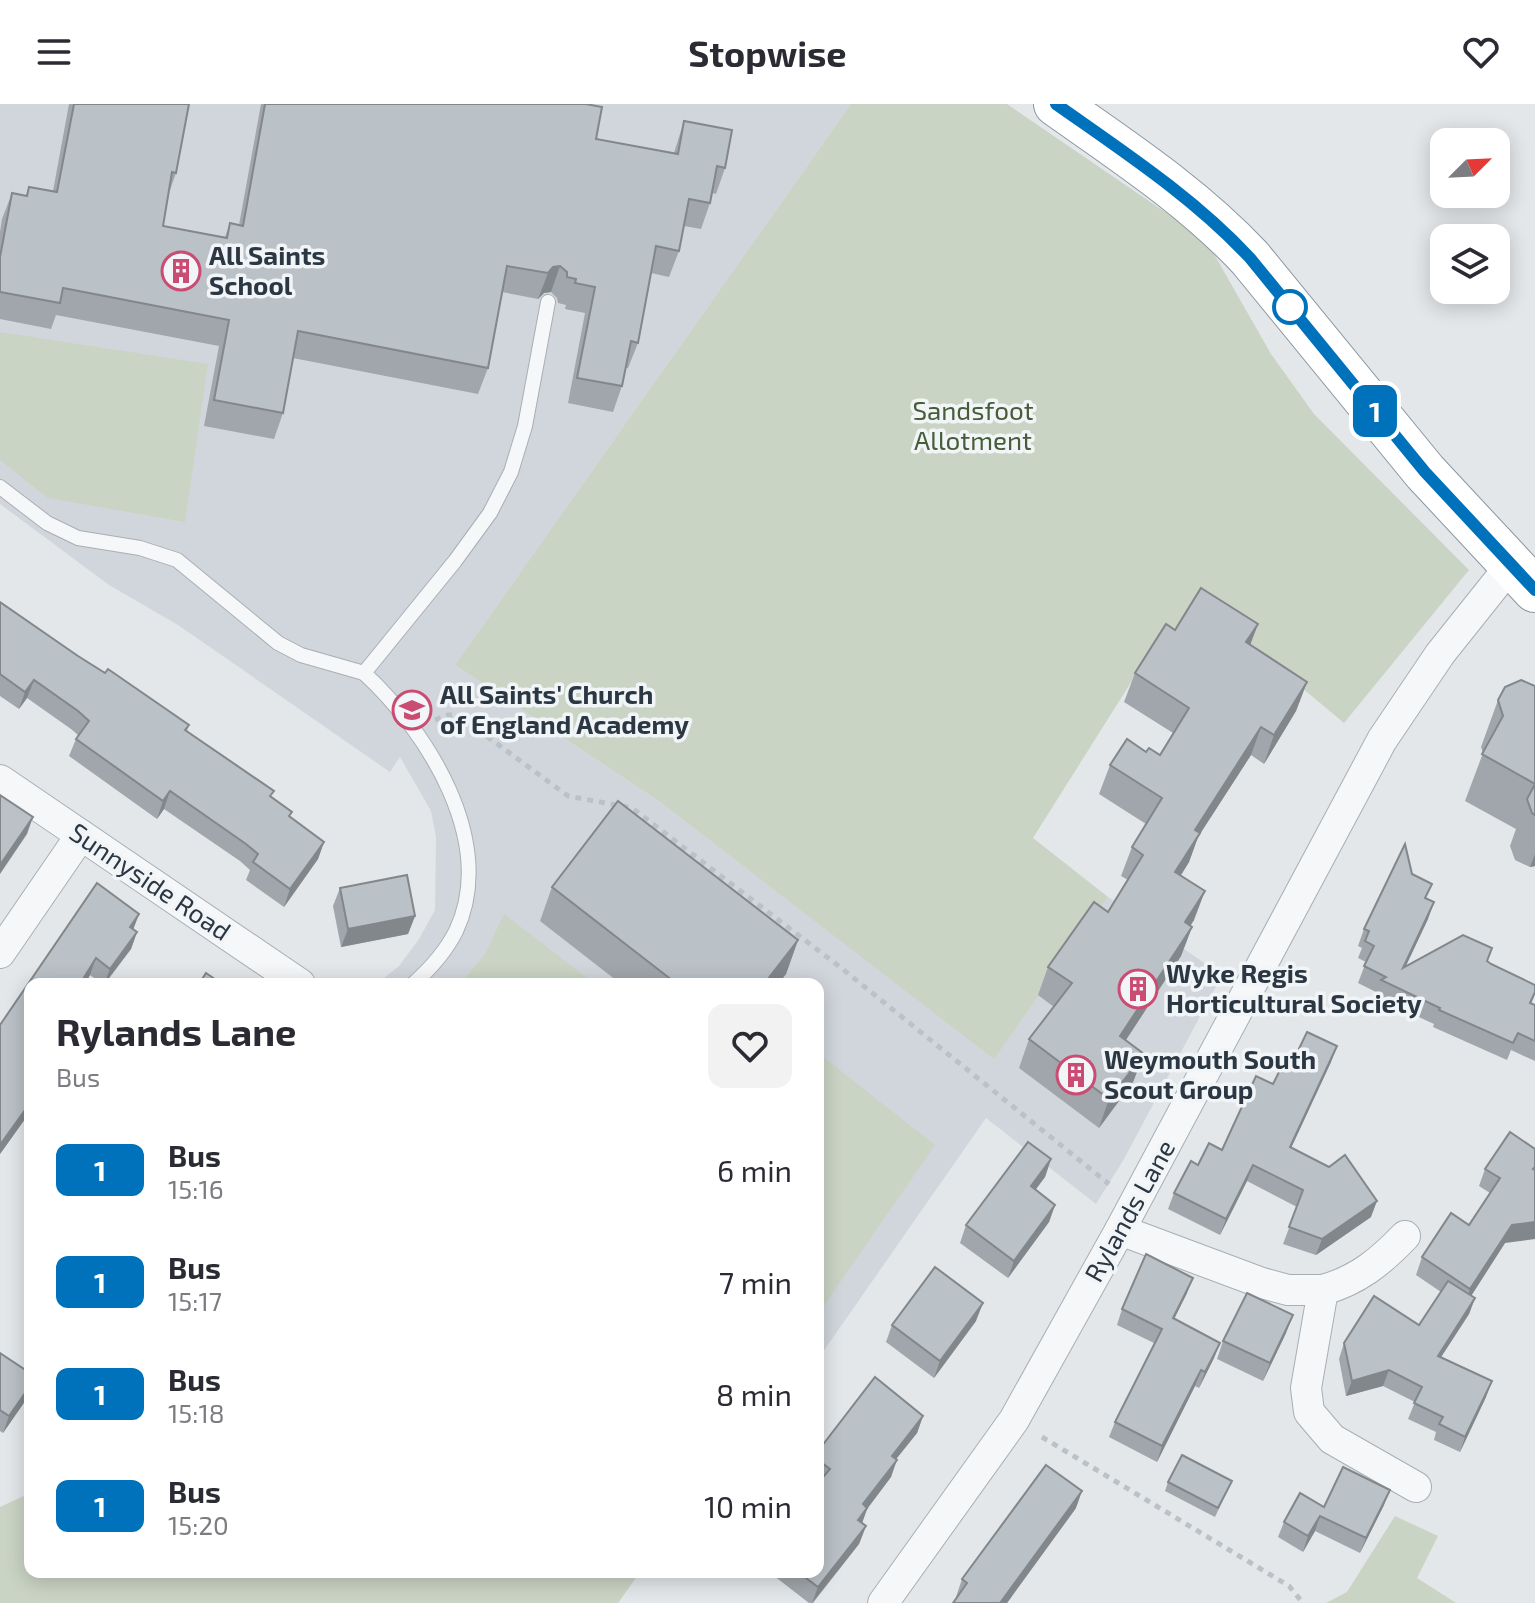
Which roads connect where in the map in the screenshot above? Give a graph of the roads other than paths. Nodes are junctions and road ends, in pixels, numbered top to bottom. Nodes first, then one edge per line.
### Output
1 (1056, 104) edge
2 (548, 302) dead end
3 (0, 487) edge
4 (1523, 577) edge
5 (364, 673) junction
6 (0, 780) edge
7 (81, 835) junction
8 (0, 953) edge
9 (291, 978) edge
10 (418, 978) edge
11 (1127, 1218) junction
12 (1405, 1236) dead end
13 (1323, 1290) junction
14 (1416, 1487) dead end
15 (883, 1603) edge

1 - 4 highway
2 - 5 lane
3 - 5 lane
4 - 11 street, Rylands Lane
5 - 10 lane
6 - 7 street, Sunnyside Road
7 - 8 street
7 - 9 street, Sunnyside Road
11 - 13 street
11 - 15 street, Rylands Lane
12 - 13 street
13 - 14 street

